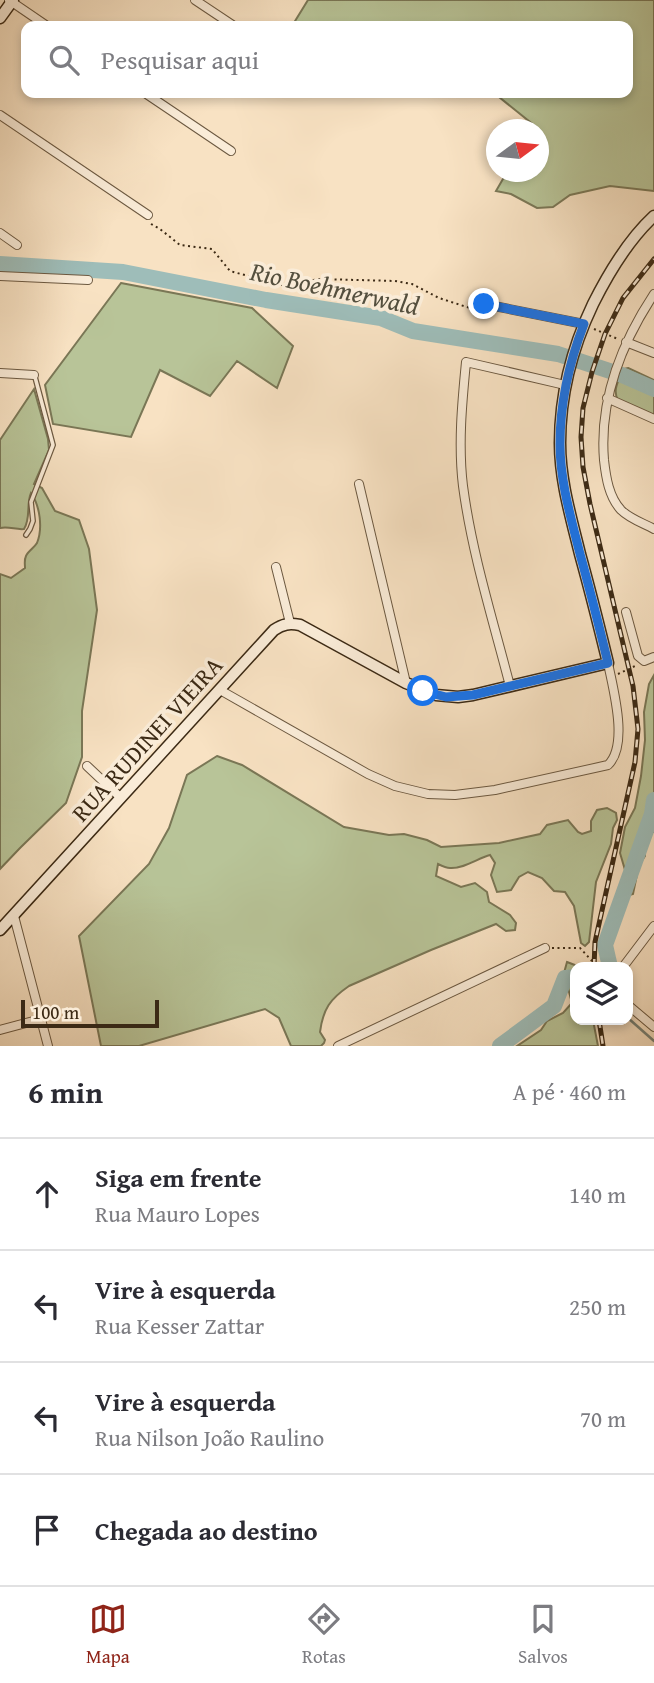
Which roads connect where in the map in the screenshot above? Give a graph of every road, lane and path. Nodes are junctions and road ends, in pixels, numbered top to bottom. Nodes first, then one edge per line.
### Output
1 (195, 0) edge
2 (11, 1) edge
3 (0, 18) edge
4 (40, 21) edge
5 (226, 21) edge
6 (153, 98) edge
7 (0, 114) edge
8 (231, 150) dead end
9 (148, 215) joint
10 (654, 216) edge
11 (0, 233) edge
12 (17, 245) dead end
13 (0, 276) edge
14 (88, 280) dead end
15 (654, 294) edge
16 (484, 304) joint
17 (584, 324) junction
18 (626, 342) junction
19 (654, 354) edge
20 (0, 373) edge
21 (34, 375) joint
22 (565, 385) junction
23 (607, 398) junction
24 (654, 419) edge
25 (359, 484) dead end
26 (654, 529) edge
27 (26, 535) dead end
28 (276, 567) dead end
29 (626, 612) dead end
30 (290, 623) junction
31 (654, 657) edge
32 (643, 661) junction
33 (608, 663) junction
34 (610, 677) junction
35 (406, 683) junction
36 (510, 686) junction
37 (220, 690) junction
38 (87, 766) dead end
39 (121, 799) junction
40 (14, 916) junction
41 (654, 926) edge
42 (0, 930) edge
43 (545, 948) joint
44 (592, 962) edge
45 (627, 962) edge
46 (633, 1008) edge
47 (41, 1019) junction
48 (654, 1027) edge
49 (0, 1030) edge
50 (48, 1046) edge
51 (338, 1046) edge

1 - 5 street
2 - 3 street
2 - 4 street
6 - 8 street
7 - 9 street
9 - 16 path
10 - 17 street
11 - 12 street
13 - 14 street
15 - 18 street
16 - 17 street
17 - 18 path
17 - 22 street
18 - 19 street
18 - 23 street
20 - 21 street
21 - 27 lane
22 - 33 street
22 - 36 street
23 - 24 street
23 - 26 street
25 - 35 street
28 - 30 street
29 - 32 street
30 - 35 street
30 - 37 street, RUA RUDINEI VIEIRA
31 - 32 street
32 - 34 path
33 - 34 street
33 - 36 street
34 - 37 street
35 - 36 street
37 - 39 street, RUA RUDINEI VIEIRA
38 - 39 street
39 - 40 street, RUA RUDINEI VIEIRA
40 - 42 street, RUA RUDINEI VIEIRA
40 - 47 street
41 - 45 street
43 - 44 path
43 - 51 street
46 - 48 street
47 - 49 street
47 - 50 street

